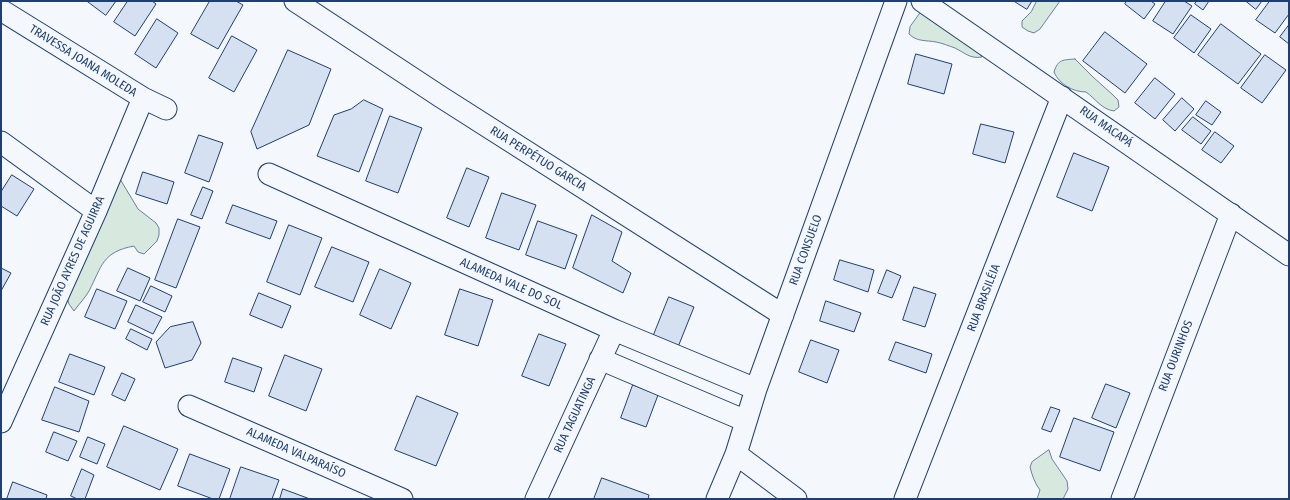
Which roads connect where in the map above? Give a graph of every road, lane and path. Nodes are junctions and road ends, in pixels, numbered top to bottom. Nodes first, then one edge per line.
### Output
1 (295, 1) edge
2 (896, 1) edge
3 (922, 1) edge
4 (1, 10) edge
5 (1062, 97) junction
6 (143, 98) junction
7 (166, 109) dead end
8 (1, 142) edge
9 (269, 174) dead end
10 (96, 211) junction
11 (1231, 214) junction
12 (1289, 255) edge
13 (783, 315) junction
14 (614, 330) junction
15 (600, 359) junction
16 (756, 389) junction
17 (189, 406) dead end
18 (746, 421) junction
19 (1, 422) edge
20 (736, 454) junction
21 (402, 499) edge
22 (536, 499) edge
23 (717, 499) edge
24 (796, 499) edge
25 (905, 499) edge
26 (1122, 499) edge

1 - 13 street, RUA PERPÉTUO GARCIA
2 - 13 street, RUA CONSUELO
3 - 5 street, RUA MACAPÁ
4 - 6 street, TRAVESSA JOANA MOLEDA
5 - 11 street, RUA MACAPÁ
5 - 25 street, RUA BRASILÉIA
6 - 7 street, TRAVESSA JOANA MOLEDA
6 - 10 street, RUA JOÃO AYRES DE AGUIRRA
8 - 10 street
9 - 14 street, ALAMEDA VALE DO SOL
10 - 19 street, RUA JOÃO AYRES DE AGUIRRA
11 - 12 street, RUA MACAPÁ
11 - 26 street, RUA OURINHOS
13 - 16 street, RUA CONSUELO
14 - 15 street, RUA TAGUATINGA
14 - 16 street, ALAMEDA VALE DO SOL
15 - 18 street
15 - 22 street, RUA TAGUATINGA
16 - 18 street, RUA CONSUELO
17 - 21 street, ALAMEDA VALPARAÍSO
18 - 20 street, RUA CONSUELO
20 - 23 street, RUA CONSUELO
20 - 24 street

